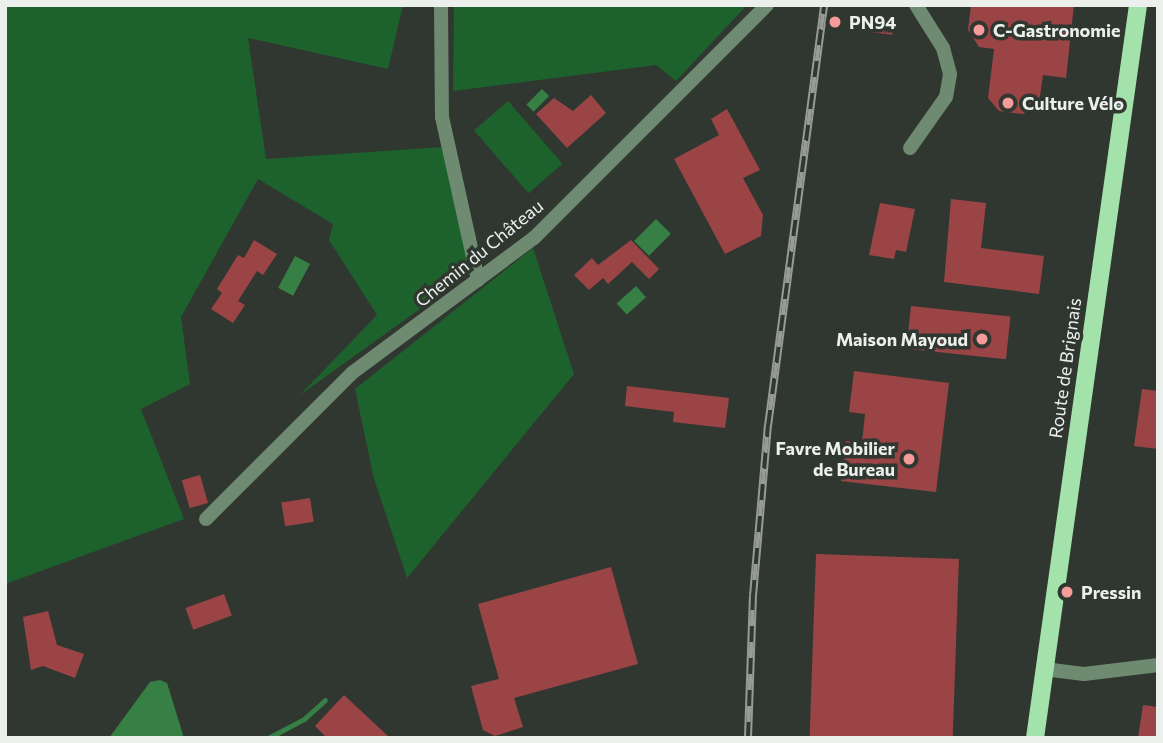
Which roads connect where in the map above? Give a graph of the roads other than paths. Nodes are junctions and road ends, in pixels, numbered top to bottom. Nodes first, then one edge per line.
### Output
1 (441, 5) edge
2 (767, 5) edge
3 (916, 5) edge
4 (1138, 5) edge
5 (910, 148) dead end
6 (478, 280) junction
7 (206, 519) dead end
8 (1158, 664) edge
9 (1044, 669) junction
10 (1035, 738) edge

1 - 6 street
2 - 6 street, Chemin du Château
3 - 5 street
4 - 9 main road, Route de Brignais
6 - 7 street, Chemin du Château
8 - 9 street
9 - 10 main road, Route de Brignais

